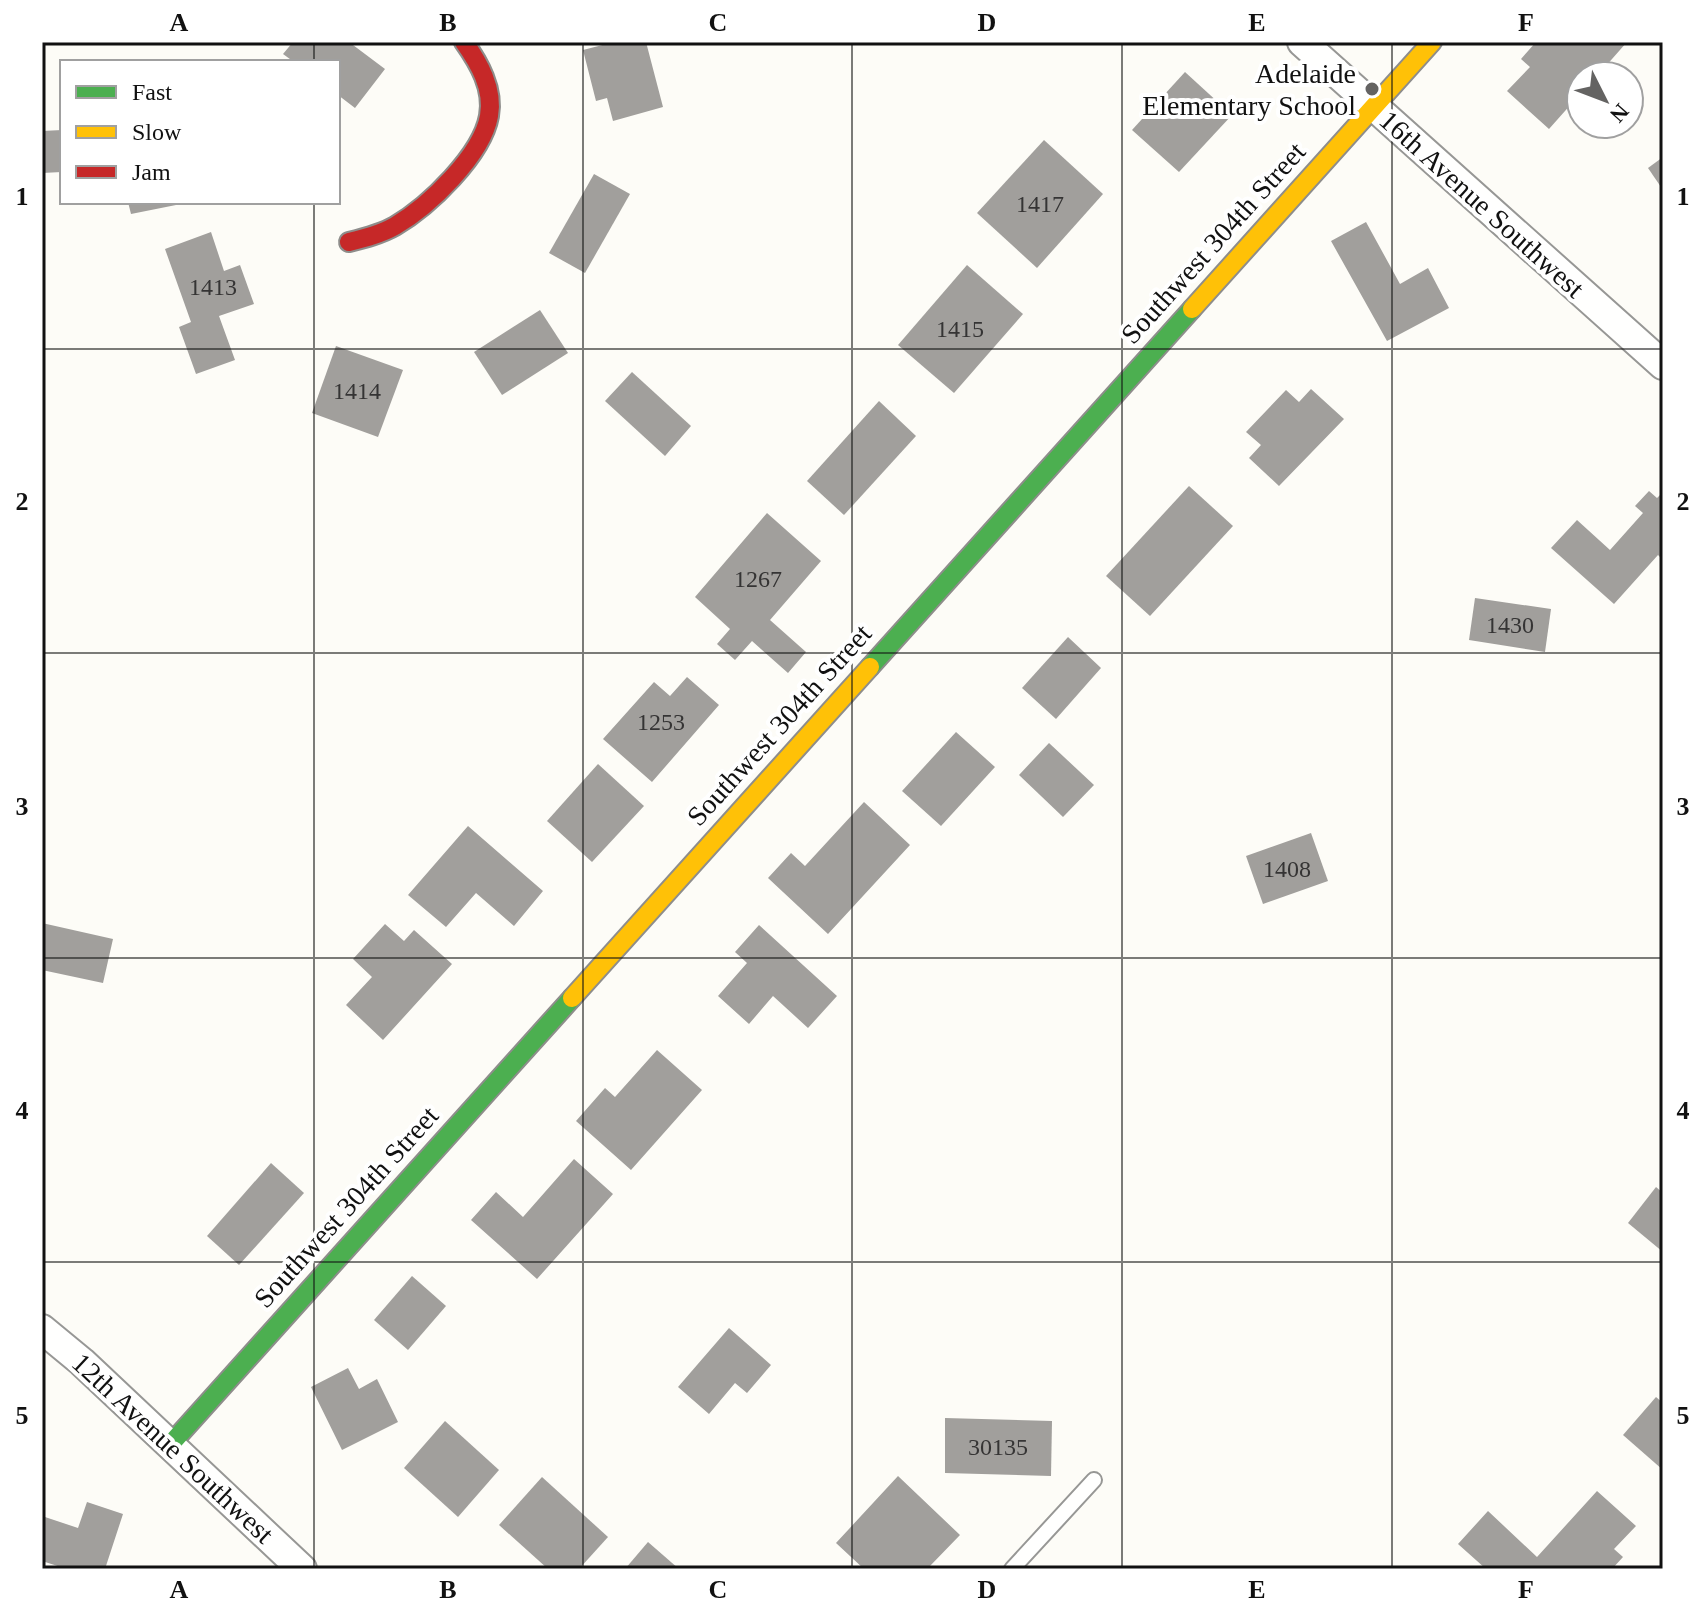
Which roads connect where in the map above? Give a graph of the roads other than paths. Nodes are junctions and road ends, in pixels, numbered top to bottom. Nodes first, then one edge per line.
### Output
1 (464, 42) edge
2 (1302, 42) edge
3 (1432, 42) edge
4 (1374, 106) junction
5 (349, 242) dead end
6 (1663, 365) edge
7 (42, 1329) edge
8 (169, 1446) junction
9 (1094, 1480) dead end
10 (302, 1569) edge
11 (1012, 1569) edge

1 - 5 street
2 - 4 street, 16th Avenue Southwest
3 - 4 street, Southwest 304th Street
4 - 6 street, 16th Avenue Southwest
4 - 8 street, Southwest 304th Street
7 - 8 street, 12th Avenue Southwest
8 - 10 street, 12th Avenue Southwest
9 - 11 lane

